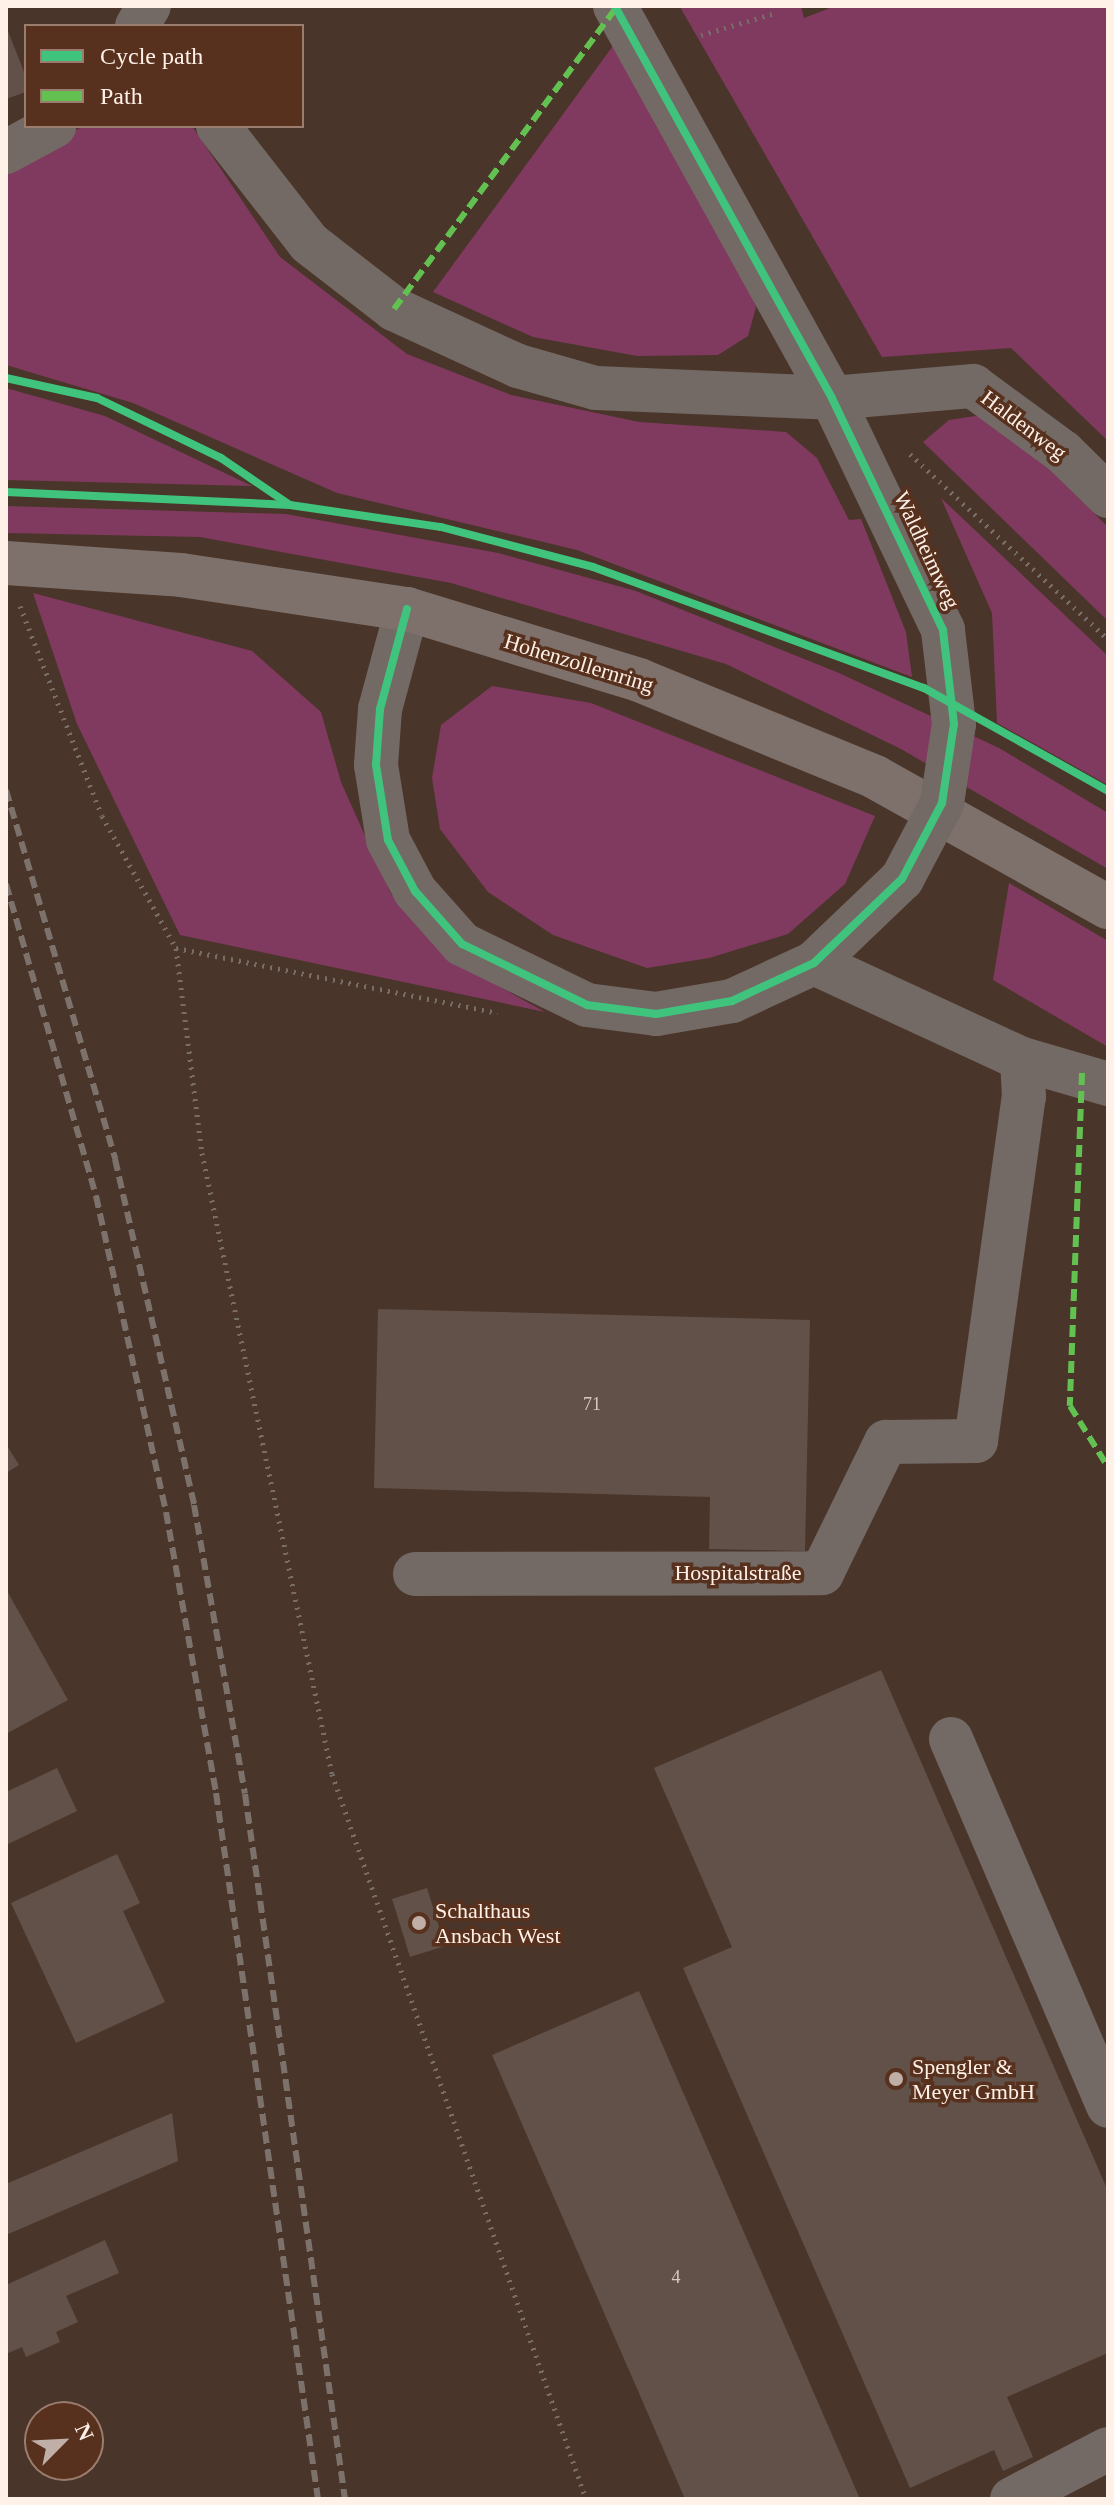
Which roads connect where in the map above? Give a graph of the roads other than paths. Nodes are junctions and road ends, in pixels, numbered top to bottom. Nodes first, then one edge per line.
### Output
1 (149, 6) edge
2 (615, 6) edge
3 (138, 24) edge
4 (50, 128) edge
5 (220, 128) edge
6 (6, 152) edge
7 (832, 398) junction
8 (1108, 496) edge
9 (11, 579) edge
10 (407, 609) junction
11 (1108, 907) edge
12 (814, 963) junction
13 (1022, 1059) junction
14 (1108, 1084) edge
15 (415, 1574) dead end
16 (951, 1739) dead end
17 (1105, 2090) edge
18 (1108, 2449) edge
19 (1012, 2499) edge

1 - 3 street
2 - 7 street, Waldheimweg
4 - 6 street
5 - 7 street, Haldenweg
7 - 8 street, Haldenweg
7 - 12 street, Waldheimweg, bridge
9 - 10 main road, Hohenzollernring
10 - 11 main road, Hohenzollernring
10 - 12 street, Waldheimweg
12 - 13 street
13 - 14 street
13 - 15 street, Hospitalstraße
16 - 17 street
18 - 19 street

